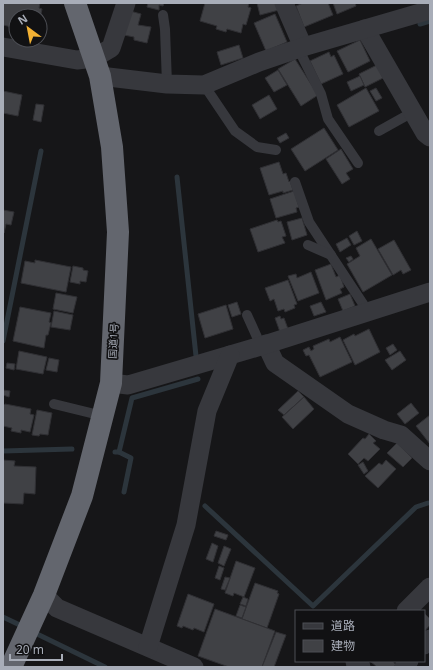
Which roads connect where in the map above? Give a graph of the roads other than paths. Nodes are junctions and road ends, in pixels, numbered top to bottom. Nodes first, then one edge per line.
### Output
1 (74, 3) edge
2 (126, 3) edge
3 (284, 3) edge
4 (430, 10) edge
5 (163, 15) dead end
6 (365, 29) junction
7 (3, 47) edge
8 (301, 48) junction
9 (97, 67) junction
10 (167, 84) junction
11 (204, 85) junction
12 (413, 112) junction
13 (379, 131) dead end
14 (430, 137) edge
15 (276, 150) dead end
16 (358, 163) dead end
17 (295, 182) dead end
18 (308, 245) dead end
19 (331, 255) junction
20 (430, 292) edge
21 (368, 313) junction
22 (247, 314) dead end
23 (264, 345) junction
24 (230, 355) junction
25 (111, 383) junction
26 (54, 404) dead end
27 (102, 416) junction
28 (430, 461) edge
29 (430, 587) edge
30 (41, 601) junction
31 (407, 610) edge
32 (148, 647) junction
33 (172, 662) edge
34 (12, 664) edge
35 (194, 667) edge

1 - 9 highway, 国道1号
2 - 9 street
3 - 8 street
4 - 6 street
5 - 10 lane
6 - 8 street
6 - 12 street
7 - 9 street
8 - 11 street
8 - 16 lane
9 - 10 street
9 - 25 highway, 国道1号
10 - 11 street
11 - 15 lane
12 - 13 lane
12 - 14 street
17 - 19 lane
18 - 19 lane
19 - 21 lane
20 - 21 street
21 - 23 street
22 - 23 lane
23 - 24 street
23 - 28 street
24 - 25 street
24 - 32 street
25 - 27 highway, 国道1号
26 - 27 lane
27 - 30 highway, 国道1号
29 - 31 street
30 - 32 street
30 - 34 highway, 国道1号
32 - 33 street
33 - 35 street

